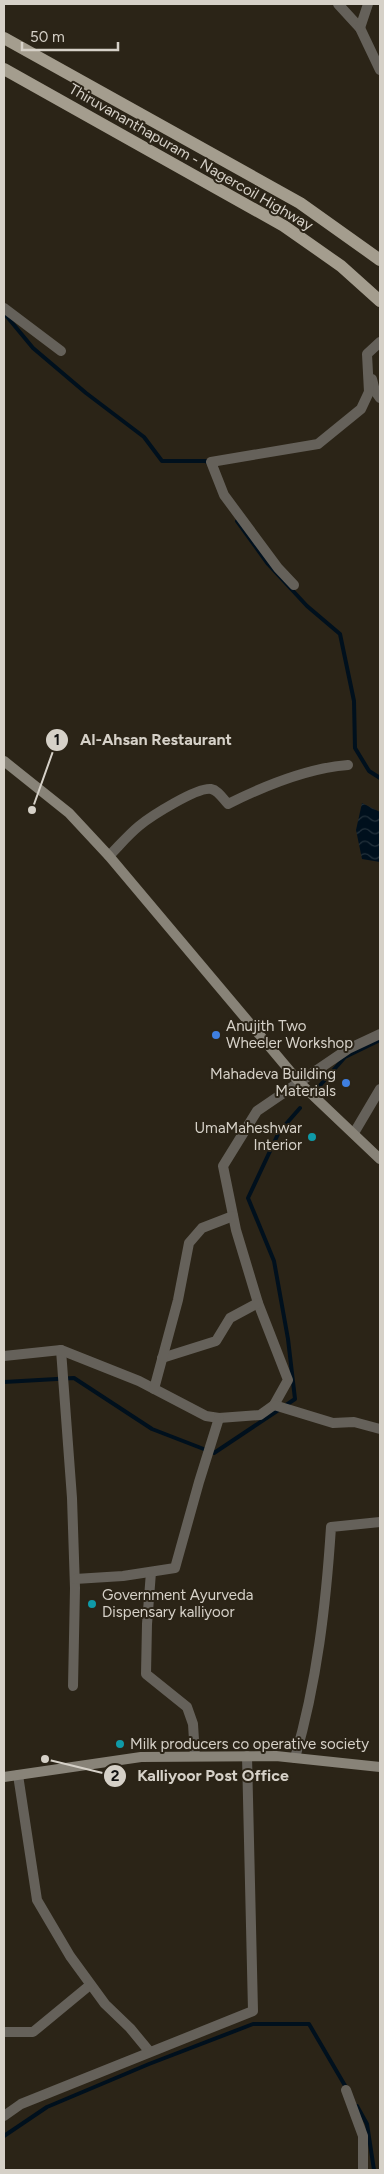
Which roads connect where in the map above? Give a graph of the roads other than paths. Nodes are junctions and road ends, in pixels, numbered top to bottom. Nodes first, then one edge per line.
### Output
1 (338, 4) edge
2 (368, 4) edge
3 (360, 28) junction
4 (4, 38) edge
5 (4, 70) edge
6 (380, 70) edge
7 (380, 260) edge
8 (380, 301) edge
9 (4, 308) edge
10 (380, 342) edge
11 (61, 352) dead end
12 (367, 354) junction
13 (380, 398) edge
14 (294, 585) dead end
15 (4, 762) edge
16 (348, 766) dead end
17 (109, 856) junction
18 (380, 1034) edge
19 (300, 1083) junction
20 (380, 1089) edge
21 (354, 1134) junction
22 (380, 1159) edge
23 (233, 1216) junction
24 (258, 1303) junction
25 (62, 1350) junction
26 (4, 1356) edge
27 (162, 1358) junction
28 (154, 1389) junction
29 (275, 1405) junction
30 (219, 1418) junction
31 (380, 1429) edge
32 (380, 1522) edge
33 (151, 1572) junction
34 (75, 1579) junction
35 (73, 1686) dead end
36 (195, 1756) junction
37 (247, 1756) junction
38 (295, 1758) junction
39 (380, 1767) edge
40 (18, 1775) junction
41 (4, 1777) edge
42 (90, 1985) junction
43 (4, 2032) edge
44 (149, 2051) junction
45 (346, 2090) dead end
46 (4, 2116) edge
47 (363, 2170) edge

1 - 3 street
2 - 3 street
3 - 6 street
4 - 7 main road, Thiruvananthapuram - Nagercoil Highway
5 - 8 main road, Thiruvananthapuram - Nagercoil Highway
9 - 11 street
10 - 12 street
12 - 13 street
12 - 14 street
15 - 17 main road
16 - 17 street
17 - 19 main road
18 - 19 street
19 - 21 main road
19 - 23 street
20 - 21 street
21 - 22 main road
23 - 24 street
23 - 27 street
24 - 27 street
24 - 29 street
25 - 26 street
25 - 28 street
25 - 34 street
27 - 28 street
28 - 30 street
29 - 30 street
29 - 31 street
30 - 33 street
32 - 38 street
33 - 34 street
33 - 36 street
34 - 35 street
36 - 37 main road
36 - 40 main road
37 - 38 main road
37 - 44 street
38 - 39 main road
40 - 41 main road
40 - 42 street
42 - 43 street
42 - 44 street
44 - 46 street
45 - 47 street

